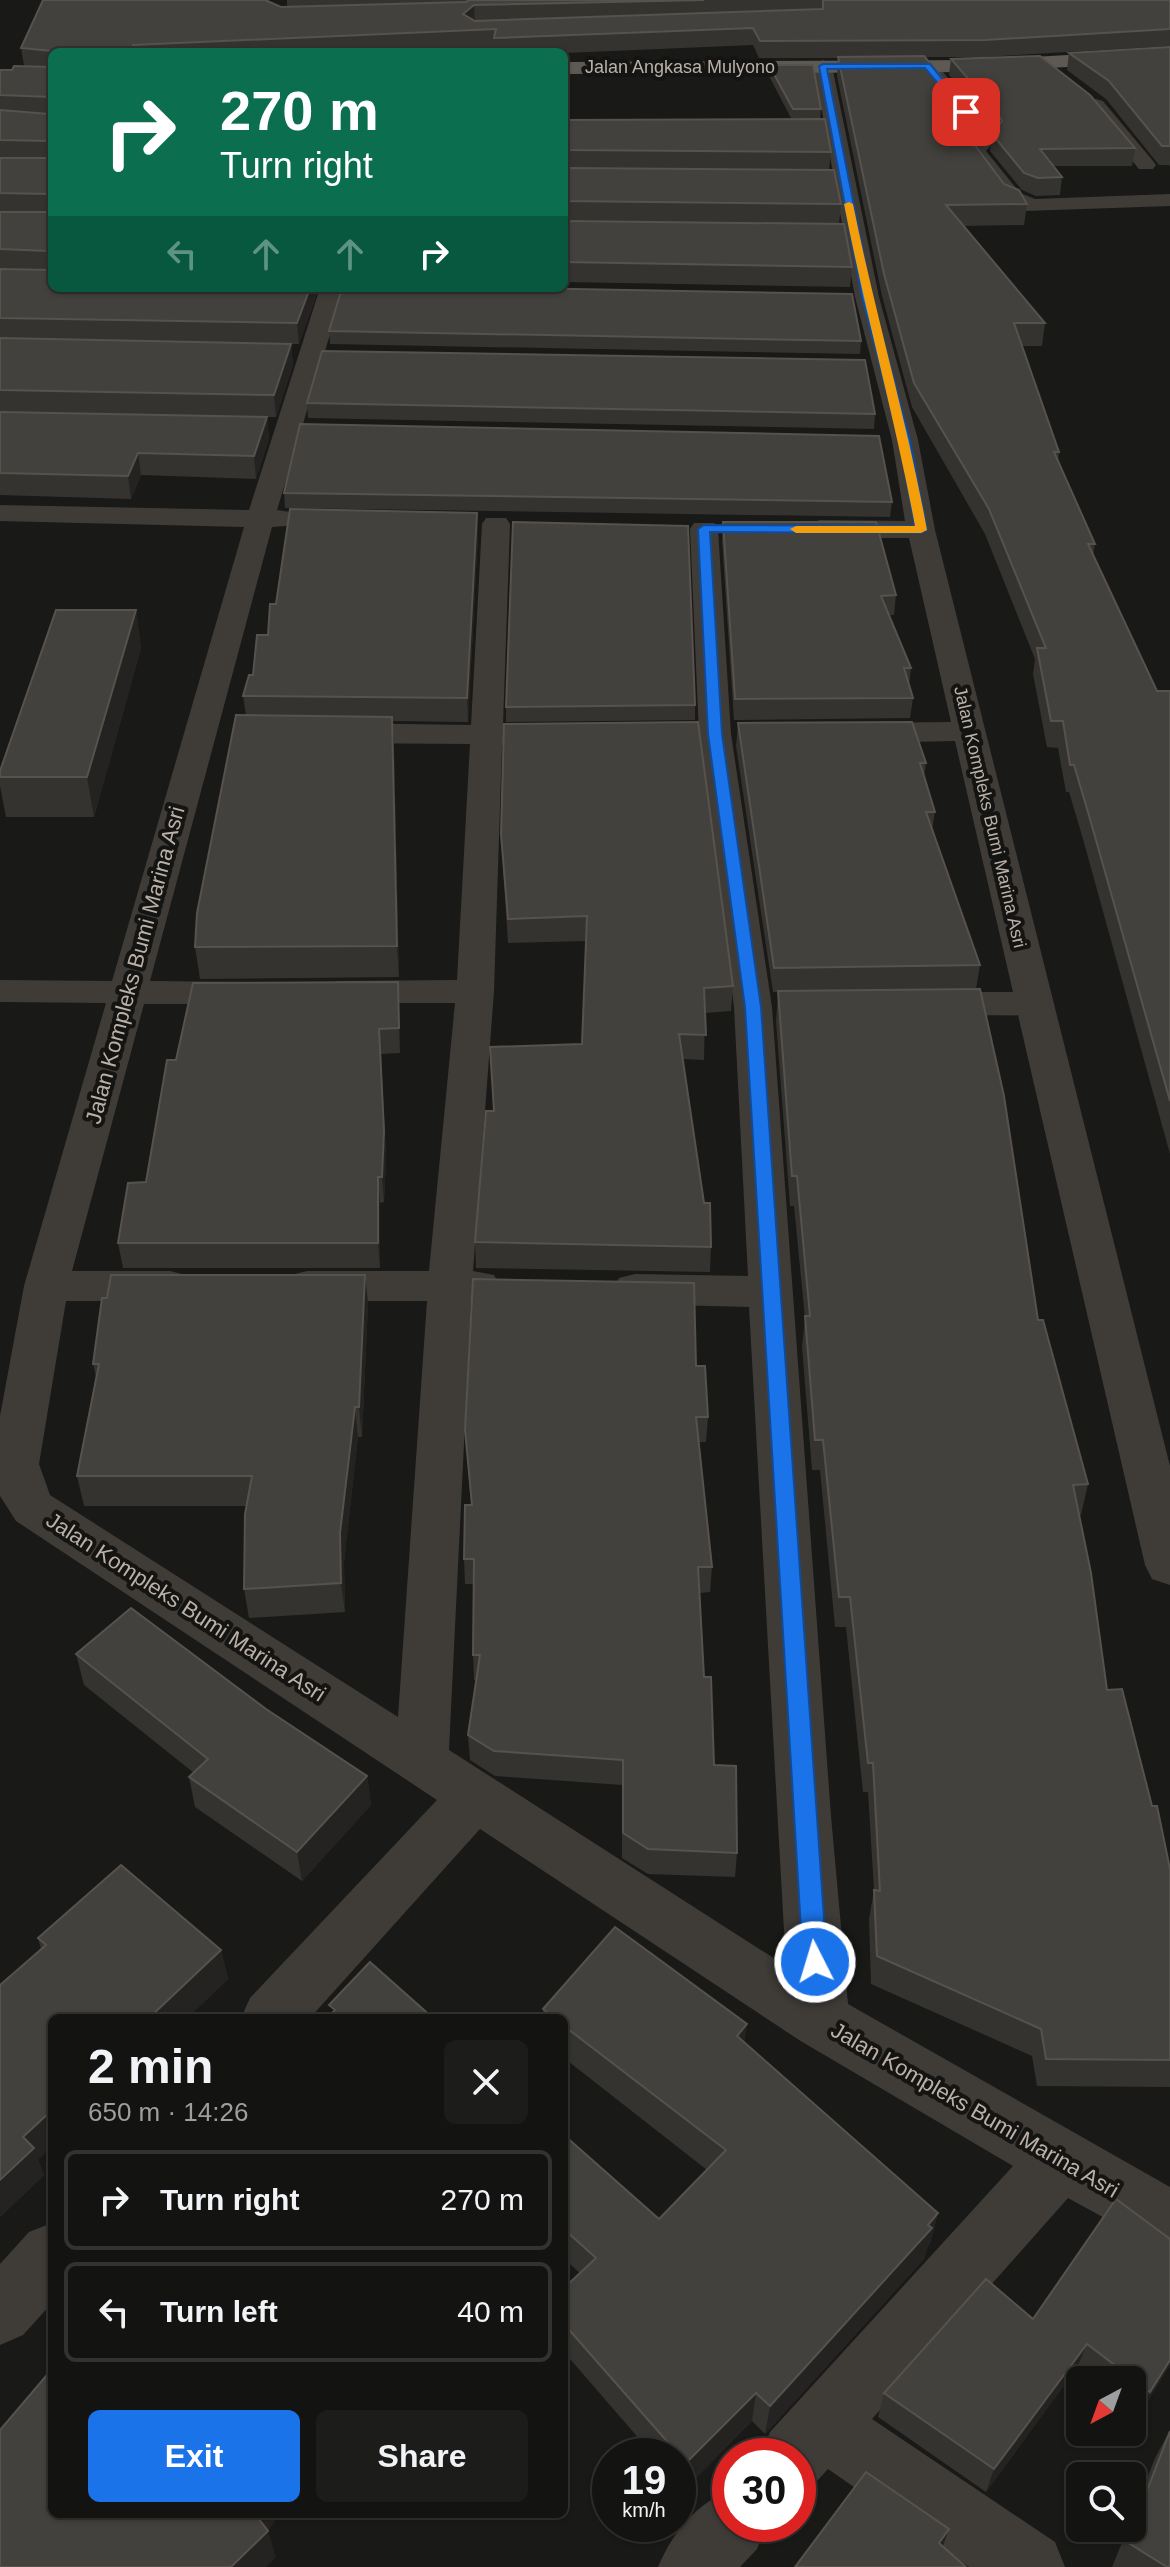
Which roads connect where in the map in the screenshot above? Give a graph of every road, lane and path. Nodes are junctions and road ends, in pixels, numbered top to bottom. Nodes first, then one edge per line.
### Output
1 (462, 5) edge
2 (436, 12) edge
3 (483, 48) edge
4 (1170, 55) edge
5 (832, 59) junction
6 (1044, 63) junction
7 (927, 66) junction
8 (568, 68) edge
9 (1146, 165) dead end
10 (1170, 200) edge
11 (331, 292) edge
12 (0, 513) edge
13 (260, 519) junction
14 (307, 520) edge
15 (495, 524) dead end
16 (705, 529) dead end
17 (797, 529) edge
18 (921, 530) junction
19 (971, 731) junction
20 (311, 732) edge
21 (821, 733) edge
22 (486, 735) junction
23 (547, 735) edge
24 (0, 991) edge
25 (475, 991) junction
26 (127, 994) junction
27 (1033, 1003) junction
28 (893, 1005) edge
29 (46, 1286) junction
30 (217, 1286) edge
31 (264, 1286) edge
32 (450, 1286) junction
33 (512, 1287) edge
34 (588, 1288) edge
35 (772, 1292) junction
36 (1170, 1565) edge
37 (422, 1759) junction
38 (476, 1795) junction
39 (275, 2014) edge
40 (820, 2020) junction
41 (1061, 2159) junction
42 (1170, 2222) edge
43 (48, 2259) edge
44 (0, 2312) edge
45 (810, 2438) edge
46 (816, 2445) edge
47 (716, 2542) edge
48 (693, 2567) edge
49 (1030, 2567) edge

1 - 2 street
1 - 3 street
4 - 6 main road, Jalan Angkasa Mulyono
5 - 7 main road, Jalan Angkasa Mulyono
5 - 8 main road, Jalan Angkasa Mulyono
5 - 18 street, Jalan Kompleks Bumi Marina Asri
6 - 7 main road, Jalan Angkasa Mulyono
6 - 9 street
7 - 10 street
11 - 13 street, Jalan Kompleks Bumi Marina Asri
12 - 13 street
13 - 14 street
13 - 26 street, Jalan Kompleks Bumi Marina Asri
15 - 22 street
16 - 35 street
17 - 18 street
18 - 19 street, Jalan Kompleks Bumi Marina Asri
19 - 21 street
19 - 27 street, Jalan Kompleks Bumi Marina Asri
20 - 22 street
22 - 23 street
22 - 25 street
24 - 26 street
25 - 26 street
25 - 32 street
26 - 29 street, Jalan Kompleks Bumi Marina Asri
27 - 28 street
27 - 36 street, Jalan Kompleks Bumi Marina Asri
29 - 30 street
29 - 37 street, Jalan Kompleks Bumi Marina Asri
31 - 32 street
32 - 33 street
32 - 37 street
34 - 35 street
35 - 40 street
37 - 38 street, Jalan Kompleks Bumi Marina Asri
38 - 39 street
38 - 40 street, Jalan Kompleks Bumi Marina Asri
40 - 41 street, Jalan Kompleks Bumi Marina Asri
41 - 42 street, Jalan Kompleks Bumi Marina Asri
41 - 45 street
43 - 44 street
46 - 49 street
47 - 48 street

